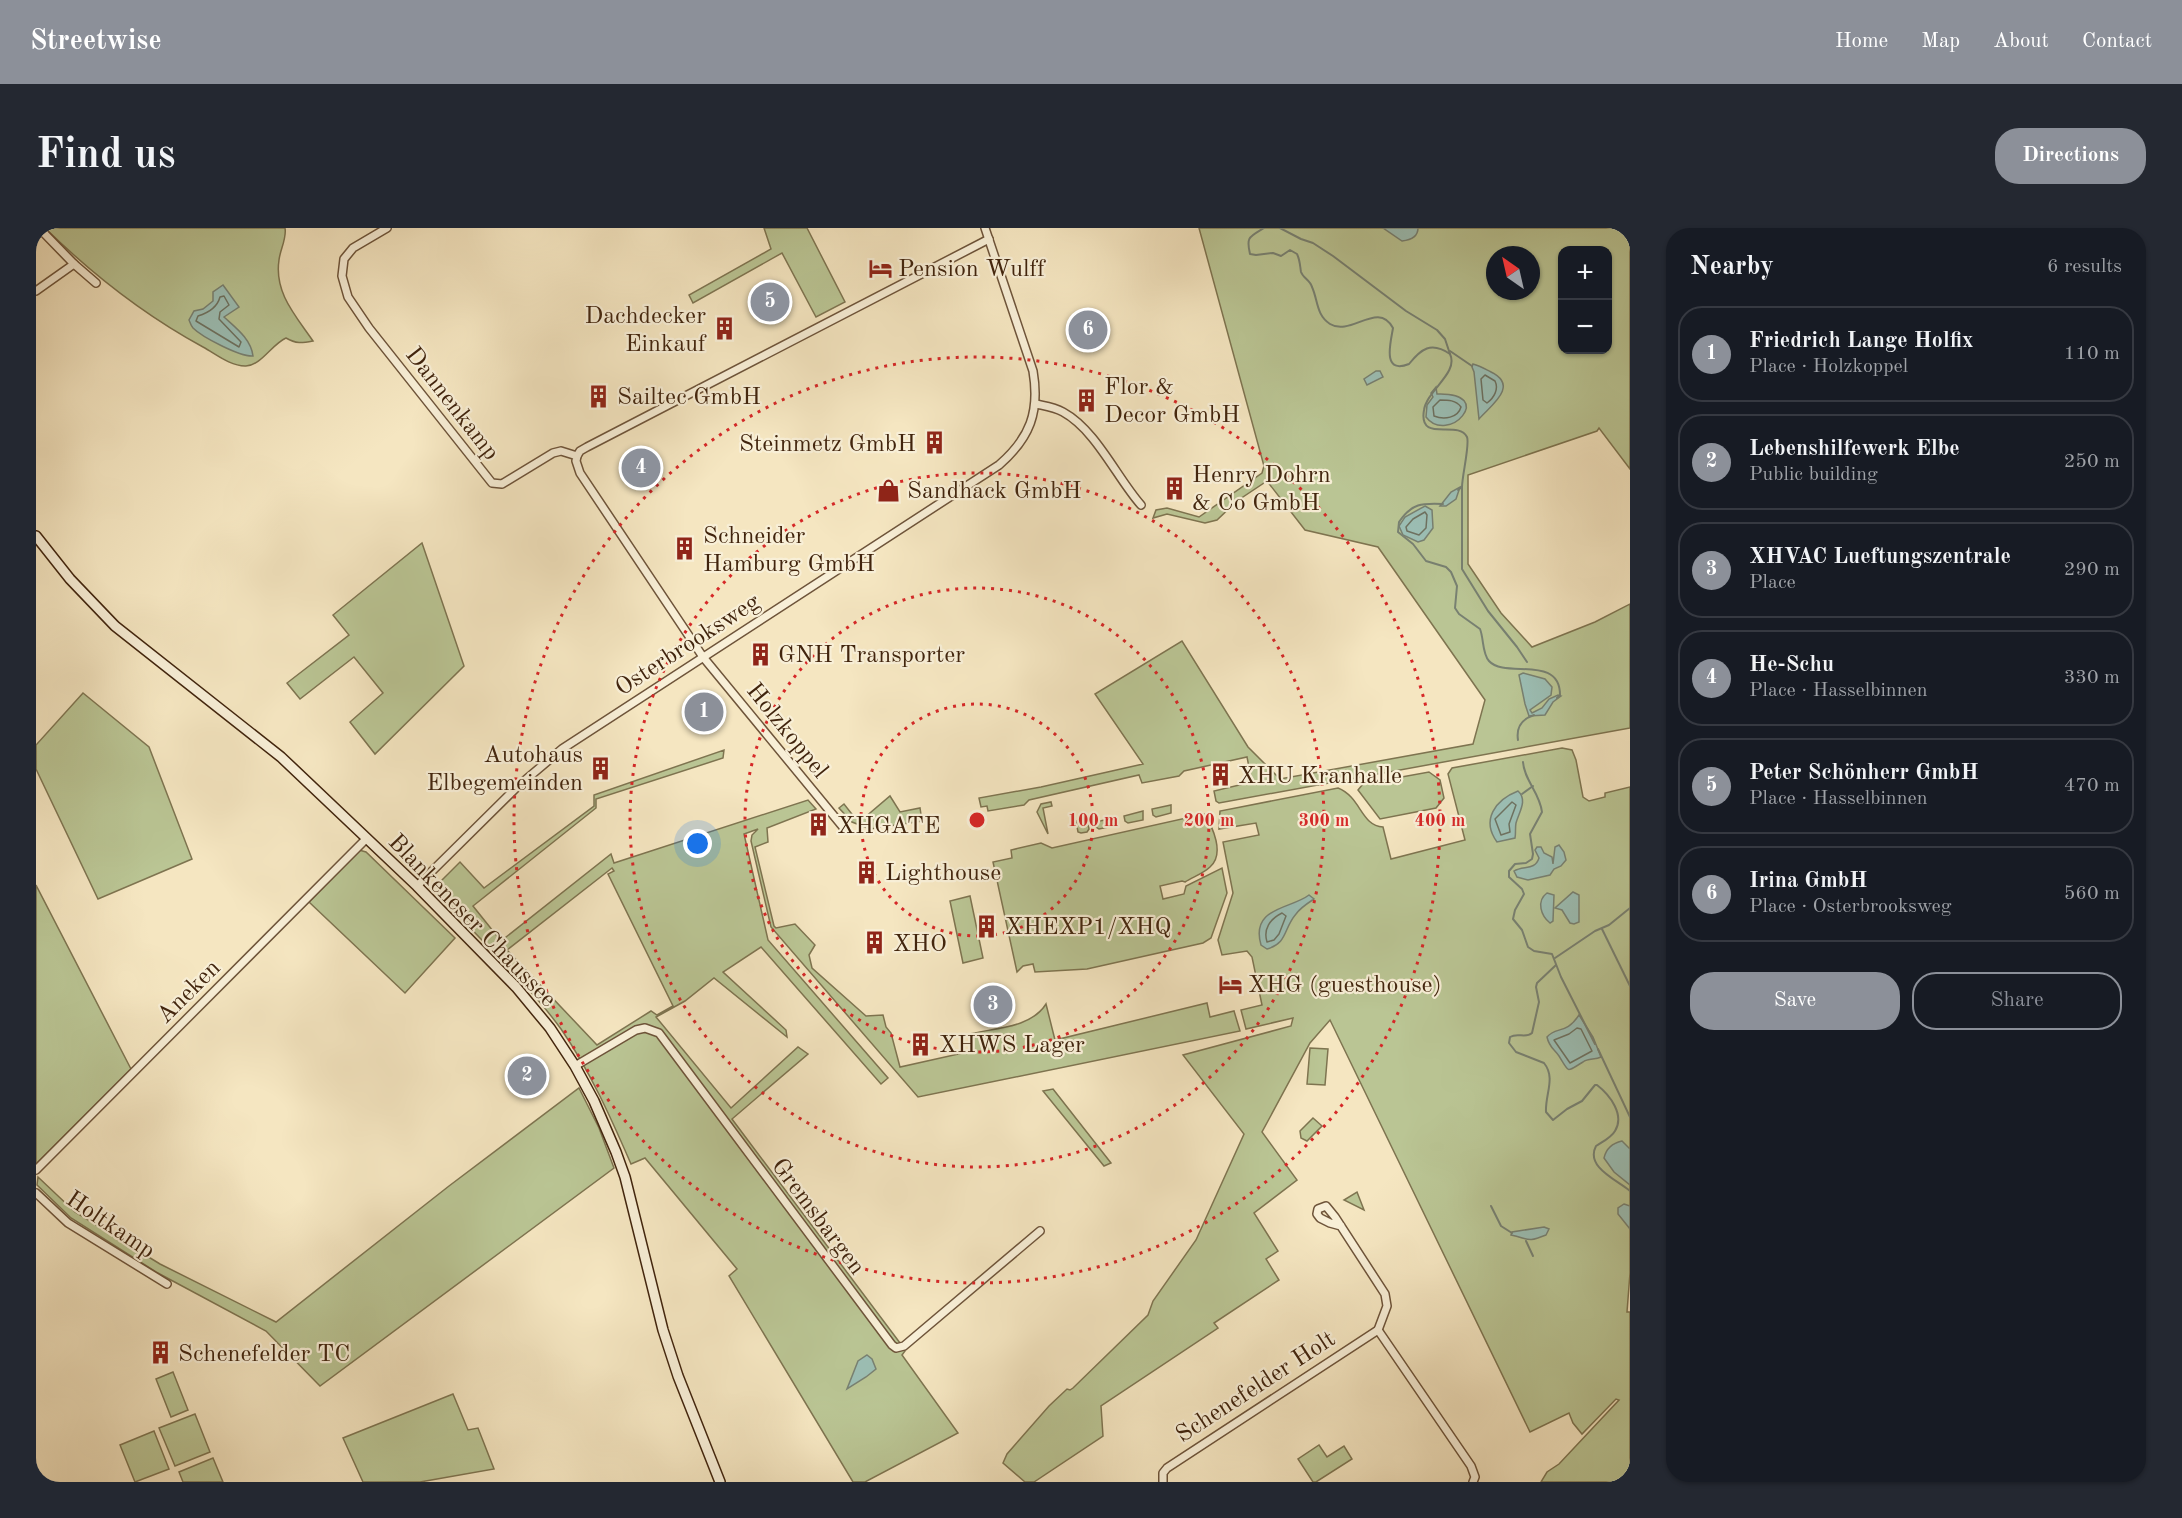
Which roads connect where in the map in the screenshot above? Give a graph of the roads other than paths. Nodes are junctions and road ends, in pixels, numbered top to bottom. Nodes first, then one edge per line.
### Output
1 (39, 228) edge
2 (387, 228) edge
3 (985, 228) edge
4 (989, 239) junction
5 (74, 264) junction
6 (96, 283) dead end
7 (36, 291) edge
8 (1036, 404) junction
9 (577, 456) junction
10 (1141, 505) dead end
11 (36, 536) edge
12 (703, 657) junction
13 (843, 826) dead end
14 (367, 838) junction
15 (417, 886) junction
16 (575, 1066) junction
17 (36, 1170) edge
18 (36, 1193) edge
19 (1341, 1226) dead end
20 (1040, 1231) dead end
21 (166, 1284) dead end
22 (1378, 1330) junction
23 (720, 1482) edge
24 (1163, 1482) edge
25 (1473, 1482) edge

1 - 5 street
2 - 9 street, Dannenkamp
3 - 4 street, Osterbrooksweg
4 - 8 street, Osterbrooksweg
4 - 9 street
5 - 6 street
5 - 7 street
8 - 10 street
8 - 12 street, Osterbrooksweg
9 - 12 street
11 - 14 main road, Blankeneser Chaussee
12 - 13 street, Holzkoppel
12 - 15 street, Osterbrooksweg
14 - 15 main road, Blankeneser Chaussee
14 - 17 street, Aneken
15 - 16 main road, Blankeneser Chaussee
16 - 20 street, Gremsbargen
16 - 23 main road, Blankeneser Chaussee
18 - 21 street, Holtkamp
19 - 22 street
22 - 24 street, Schenefelder Holt
22 - 25 street

